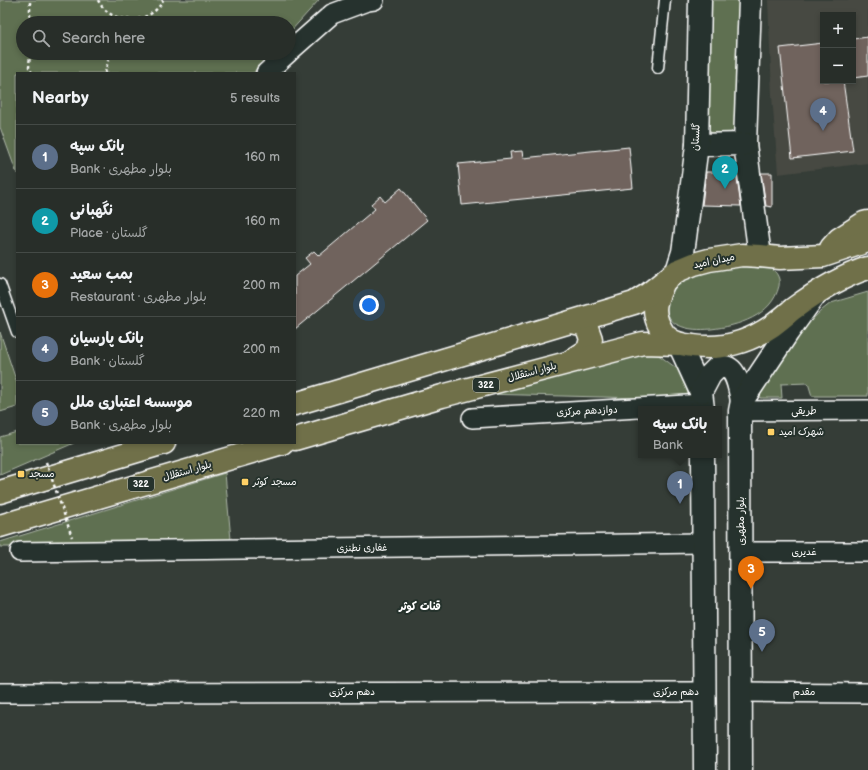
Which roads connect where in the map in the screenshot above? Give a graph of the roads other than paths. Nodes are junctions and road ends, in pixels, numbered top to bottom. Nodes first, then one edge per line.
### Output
1 (374, 0) edge
2 (666, 0) edge
3 (700, 0) edge
4 (750, 0) edge
5 (296, 46) edge
6 (280, 60) edge
7 (658, 68) dead end
8 (267, 72) edge
9 (745, 144) junction
10 (697, 145) junction
11 (868, 222) edge
12 (868, 241) edge
13 (760, 256) junction
14 (823, 256) junction
15 (868, 268) edge
16 (670, 277) junction
17 (868, 279) edge
18 (0, 284) edge
19 (834, 284) junction
20 (815, 295) junction
21 (571, 322) junction
22 (16, 329) edge
23 (679, 344) junction
24 (566, 363) junction
25 (702, 402) edge
26 (296, 404) edge
27 (638, 406) edge
28 (644, 406) edge
29 (741, 406) junction
30 (868, 410) edge
31 (472, 418) dead end
32 (296, 439) edge
33 (161, 444) edge
34 (279, 444) edge
35 (704, 458) edge
36 (0, 492) edge
37 (0, 526) edge
38 (704, 543) junction
39 (20, 552) dead end
40 (741, 552) junction
41 (868, 552) edge
42 (705, 692) junction
43 (741, 692) junction
44 (0, 693) edge
45 (868, 693) edge
46 (705, 770) edge
47 (741, 770) edge

1 - 5 street
2 - 7 lane
3 - 10 main road, گلستان
4 - 9 main road
6 - 8 street
9 - 10 main road
9 - 13 main road
10 - 16 main road, گلستان
11 - 14 main road
12 - 14 main road
13 - 14 main road, میدان امید
13 - 16 main road, میدان امید
15 - 19 main road
16 - 21 main road
16 - 23 main road
17 - 19 main road
18 - 22 lane
19 - 20 main road
20 - 23 main road
20 - 29 main road
21 - 24 main road
21 - 26 main road
23 - 24 main road, بلوار استقلال / 322
23 - 25 main road
24 - 32 main road, بلوار استقلال / 322
25 - 28 street, دوازدهم مرکزی
25 - 29 main road, بلوار مطهری
27 - 31 street, دوازدهم مرکزی
29 - 30 street, طریقی
29 - 40 main road, بلوار مطهری
33 - 36 main road
34 - 37 main road, بلوار استقلال / 322
35 - 38 main road
38 - 39 street, غفاری نطنزی
38 - 42 main road
40 - 41 street, غدیری
40 - 43 main road, بلوار مطهری
42 - 44 street, دهم مرکزی
42 - 46 main road
43 - 45 street, مقدم
43 - 47 main road, بلوار مطهری

